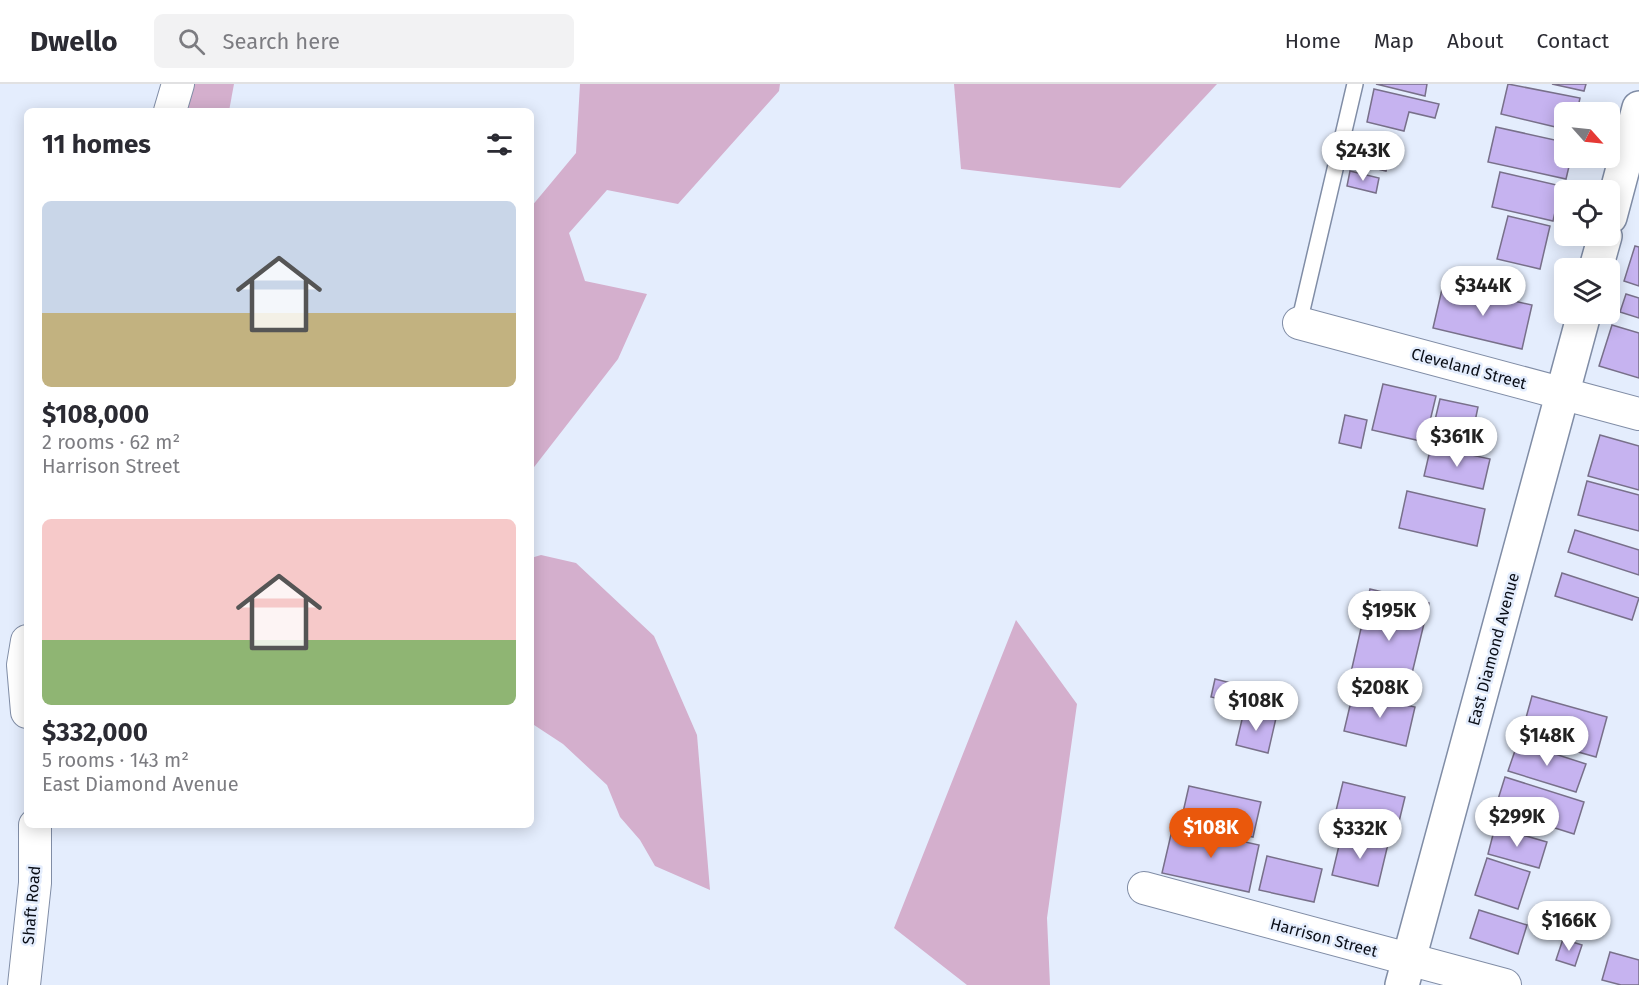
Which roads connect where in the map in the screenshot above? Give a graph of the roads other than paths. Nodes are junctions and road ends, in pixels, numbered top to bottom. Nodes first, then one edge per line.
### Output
1 (178, 84) edge
2 (1355, 84) edge
3 (171, 108) edge
4 (1639, 108) edge
5 (1620, 180) edge
6 (1299, 323) joint
7 (1581, 324) edge
8 (1562, 393) junction
9 (1639, 414) edge
10 (24, 655) edge
11 (24, 684) edge
12 (35, 828) edge
13 (1144, 888) dead end
14 (1406, 972) edge
15 (24, 985) edge
16 (1505, 985) edge

1 - 3 street
2 - 6 lane
4 - 5 street
6 - 8 street, Cleveland Street
7 - 8 street, East Diamond Avenue
8 - 9 street, Cleveland Street
8 - 14 street, East Diamond Avenue
10 - 11 street
12 - 15 street, Shaft Road
13 - 14 street, Harrison Street
14 - 16 street, Harrison Street

